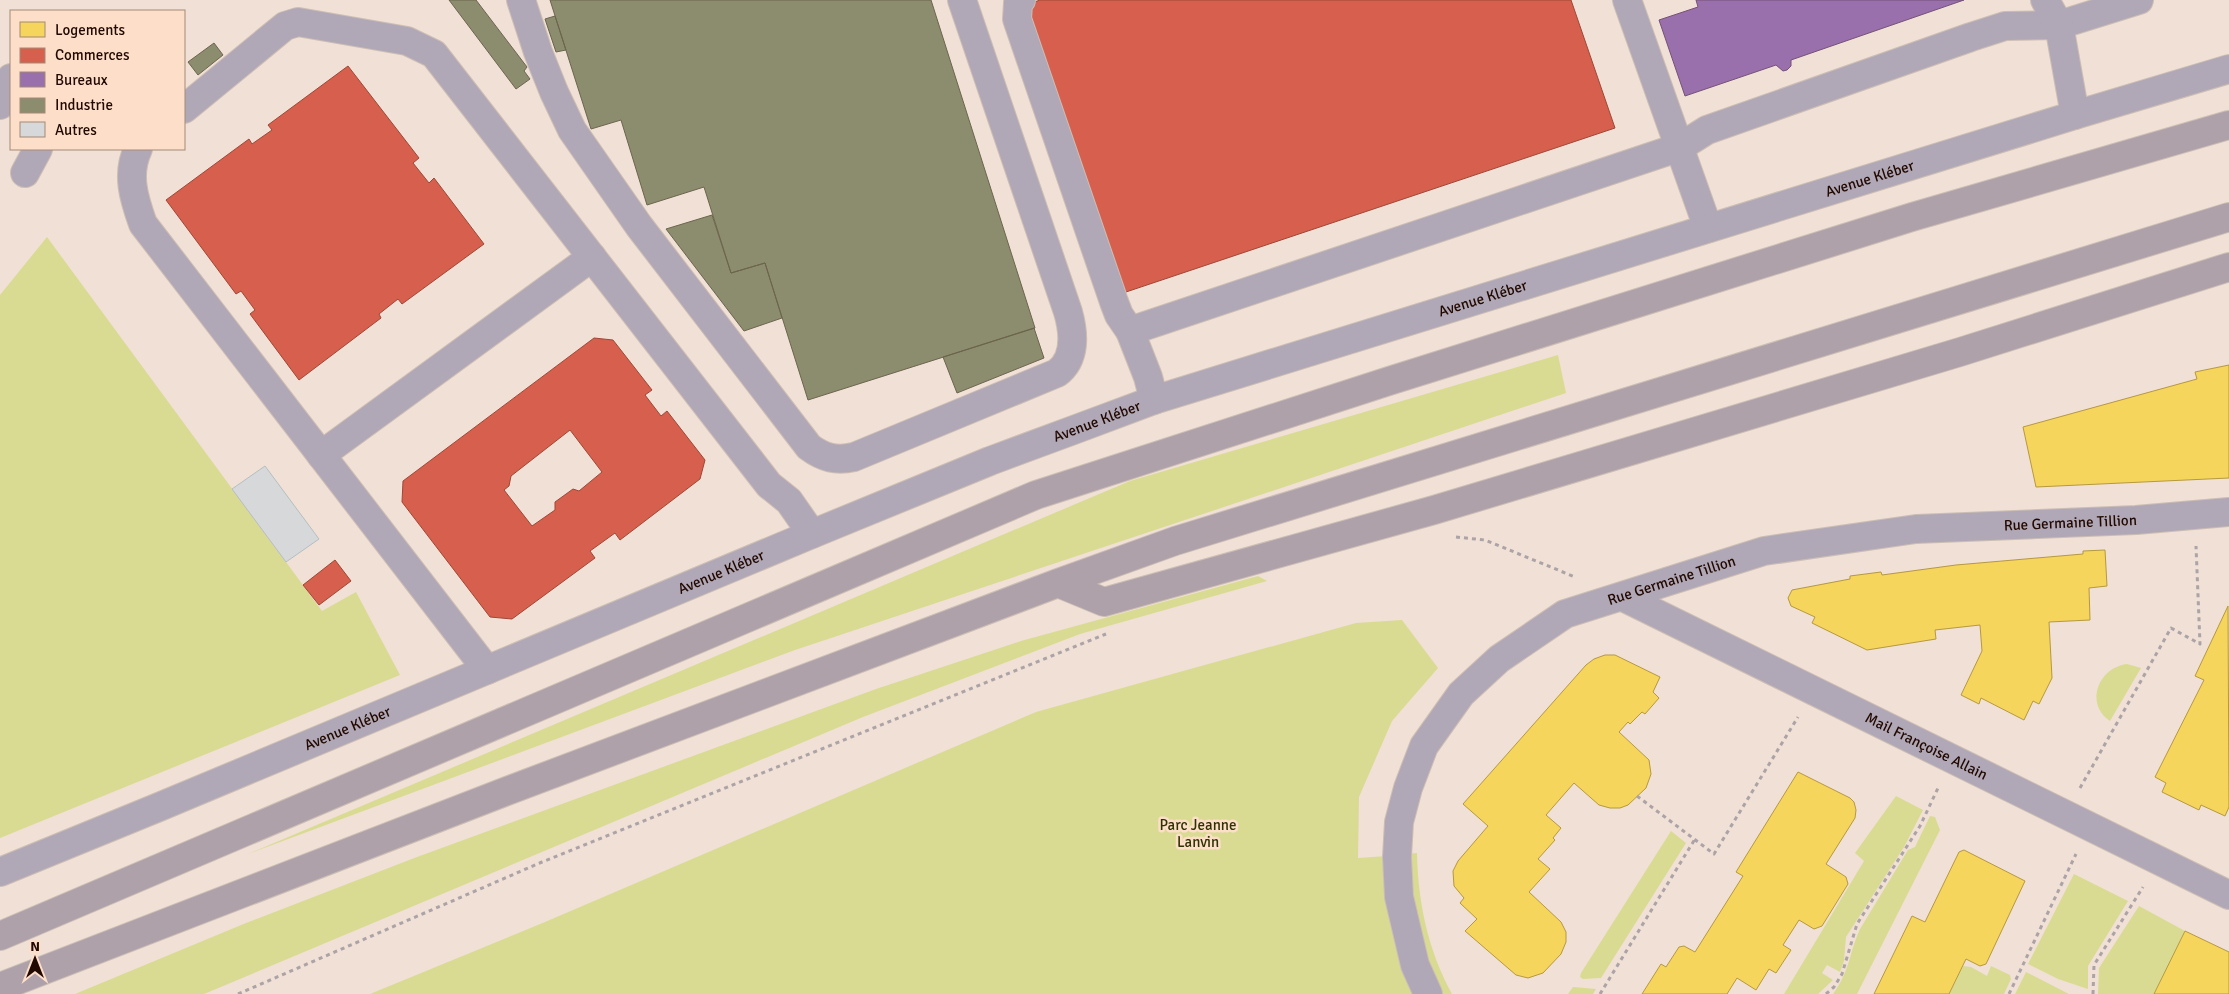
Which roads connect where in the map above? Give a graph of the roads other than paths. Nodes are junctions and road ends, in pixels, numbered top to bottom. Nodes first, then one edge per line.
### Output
1 (521, 0) edge
2 (962, 0) edge
3 (1021, 0) edge
4 (1627, 0) edge
5 (2046, 0) edge
6 (2139, 0) edge
7 (2059, 25) junction
8 (2229, 69) edge
9 (10, 80) edge
10 (0, 105) edge
11 (185, 108) edge
12 (2075, 115) junction
13 (2229, 125) edge
14 (1680, 147) junction
15 (37, 150) edge
16 (138, 150) edge
17 (25, 173) dead end
18 (2229, 217) edge
19 (1708, 228) junction
20 (592, 257) junction
21 (2229, 267) edge
22 (1130, 331) junction
23 (1154, 400) junction
24 (321, 455) junction
25 (2229, 512) edge
26 (812, 534) junction
27 (1058, 582) junction
28 (1623, 597) junction
29 (487, 670) junction
30 (0, 872) edge
31 (2229, 895) edge
32 (0, 936) edge
33 (0, 987) edge
34 (1428, 994) edge

1 - 2 street
3 - 22 street
4 - 14 street
5 - 7 street
6 - 7 street
7 - 12 street
7 - 14 street
8 - 12 street, Avenue Kléber
9 - 10 street
11 - 20 street
12 - 19 street, Avenue Kléber
13 - 32 highway
14 - 19 street
14 - 22 street
15 - 17 street
16 - 24 street
18 - 27 highway
19 - 23 street, Avenue Kléber
20 - 24 street
20 - 26 street
21 - 27 highway
22 - 23 street
23 - 26 street, Avenue Kléber
24 - 29 street
25 - 28 street, Rue Germaine Tillion
26 - 29 street, Avenue Kléber
27 - 33 highway
28 - 31 street, Mail Françoise Allain
28 - 34 street, Rue Germaine Tillion
29 - 30 street, Avenue Kléber

